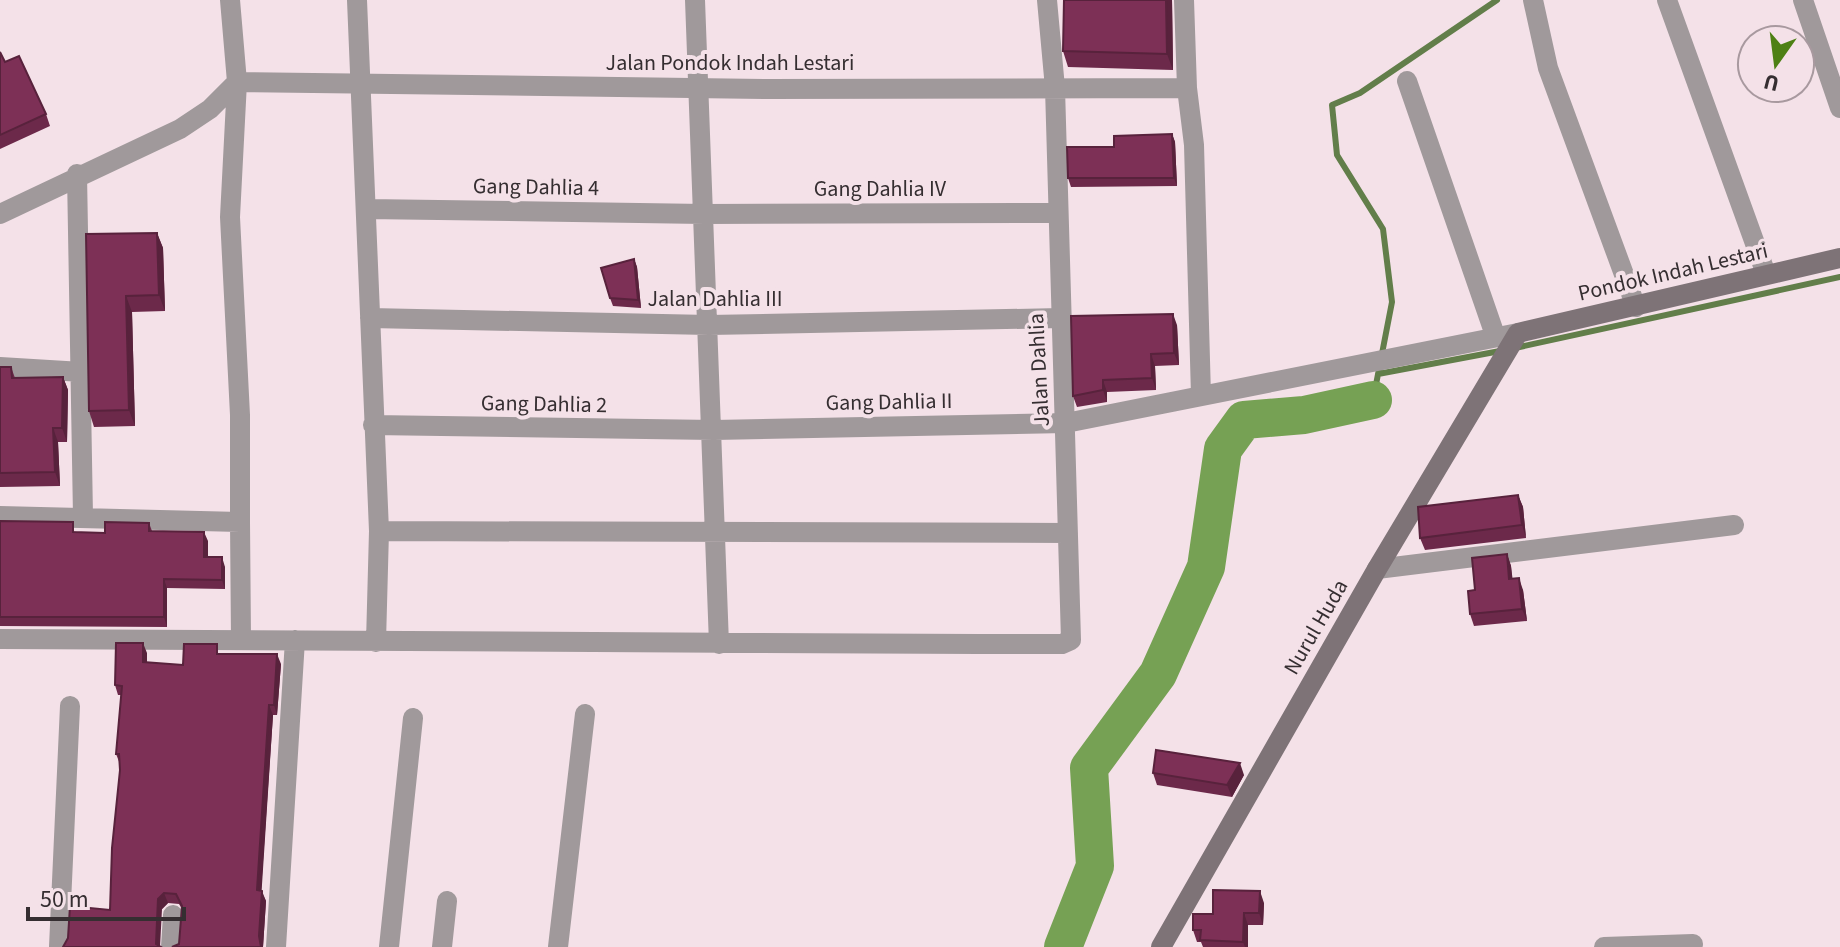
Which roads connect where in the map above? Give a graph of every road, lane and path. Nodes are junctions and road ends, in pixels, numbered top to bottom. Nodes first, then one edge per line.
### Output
1 (230, 0) edge
2 (357, 0) edge
3 (695, 0) edge
4 (1047, 0) edge
5 (1184, 0) edge
6 (1533, 0) edge
7 (1667, 0) edge
8 (1803, 0) edge
9 (1407, 81) dead end
10 (237, 82) junction
11 (362, 85) junction
12 (697, 88) junction
13 (1055, 88) junction
14 (1187, 88) junction
15 (1840, 108) edge
16 (77, 174) junction
17 (367, 209) junction
18 (1056, 213) junction
19 (0, 214) edge
20 (704, 214) junction
21 (1840, 258) edge
22 (1766, 274) junction
23 (1636, 307) junction
24 (370, 318) junction
25 (1061, 318) junction
26 (709, 325) junction
27 (1518, 333) junction
28 (1495, 335) junction
29 (0, 367) edge
30 (82, 372) junction
31 (1201, 396) junction
32 (1066, 423) junction
33 (373, 425) junction
34 (714, 430) junction
35 (0, 516) edge
36 (83, 516) junction
37 (240, 522) junction
38 (1734, 525) dead end
39 (379, 531) junction
40 (714, 532) junction
41 (1068, 533) junction
42 (1377, 569) junction
43 (0, 639) edge
44 (241, 640) junction
45 (295, 640) junction
46 (376, 642) junction
47 (719, 644) junction
48 (70, 706) dead end
49 (585, 714) dead end
50 (413, 718) dead end
51 (447, 901) dead end
52 (173, 915) dead end
53 (1693, 944) dead end
54 (59, 947) edge
55 (171, 947) edge
56 (276, 947) edge
57 (389, 947) edge
58 (442, 947) edge
59 (558, 947) edge
60 (1161, 947) edge
61 (1604, 947) edge

1 - 10 street
2 - 11 street
3 - 12 street
4 - 13 street, Jalan Dahlia
5 - 14 street
6 - 23 street
7 - 22 street
8 - 15 street
9 - 28 street
10 - 11 street, Jalan Pondok Indah Lestari
10 - 16 street
10 - 37 street
11 - 12 street, Jalan Pondok Indah Lestari
11 - 17 street
12 - 13 street, Jalan Pondok Indah Lestari
12 - 20 street
13 - 14 street, Jalan Pondok Indah Lestari
13 - 18 street, Jalan Dahlia
14 - 31 street
16 - 19 street
16 - 30 street
17 - 20 street, Gang Dahlia 4
17 - 24 street
18 - 20 street, Gang Dahlia IV
18 - 25 street, Jalan Dahlia
20 - 26 street
21 - 22 street, Pondok Indah Lestari
22 - 23 street, Pondok Indah Lestari
23 - 27 street, Pondok Indah Lestari
24 - 26 street, Jalan Dahlia III
24 - 33 street
25 - 26 street, Jalan Dahlia III
25 - 32 street, Jalan Dahlia
26 - 34 street
27 - 28 street, Gang Dahlia II
27 - 42 street, Nurul Huda
28 - 31 street, Gang Dahlia II
29 - 30 street
30 - 36 street
31 - 32 street, Gang Dahlia II
32 - 34 street, Gang Dahlia II
32 - 41 street, Jalan Dahlia
33 - 34 street, Gang Dahlia 2
33 - 39 street
34 - 40 street
35 - 36 street
36 - 37 street
37 - 44 street
38 - 42 street
39 - 40 street
39 - 46 street
40 - 41 street
40 - 47 street
41 - 47 street, Jalan Dahlia
42 - 60 street, Nurul Huda
43 - 44 street
44 - 45 street
45 - 46 street
45 - 56 street
46 - 47 street
48 - 54 street
49 - 59 street
50 - 57 street
51 - 58 street
52 - 55 street
53 - 61 street

